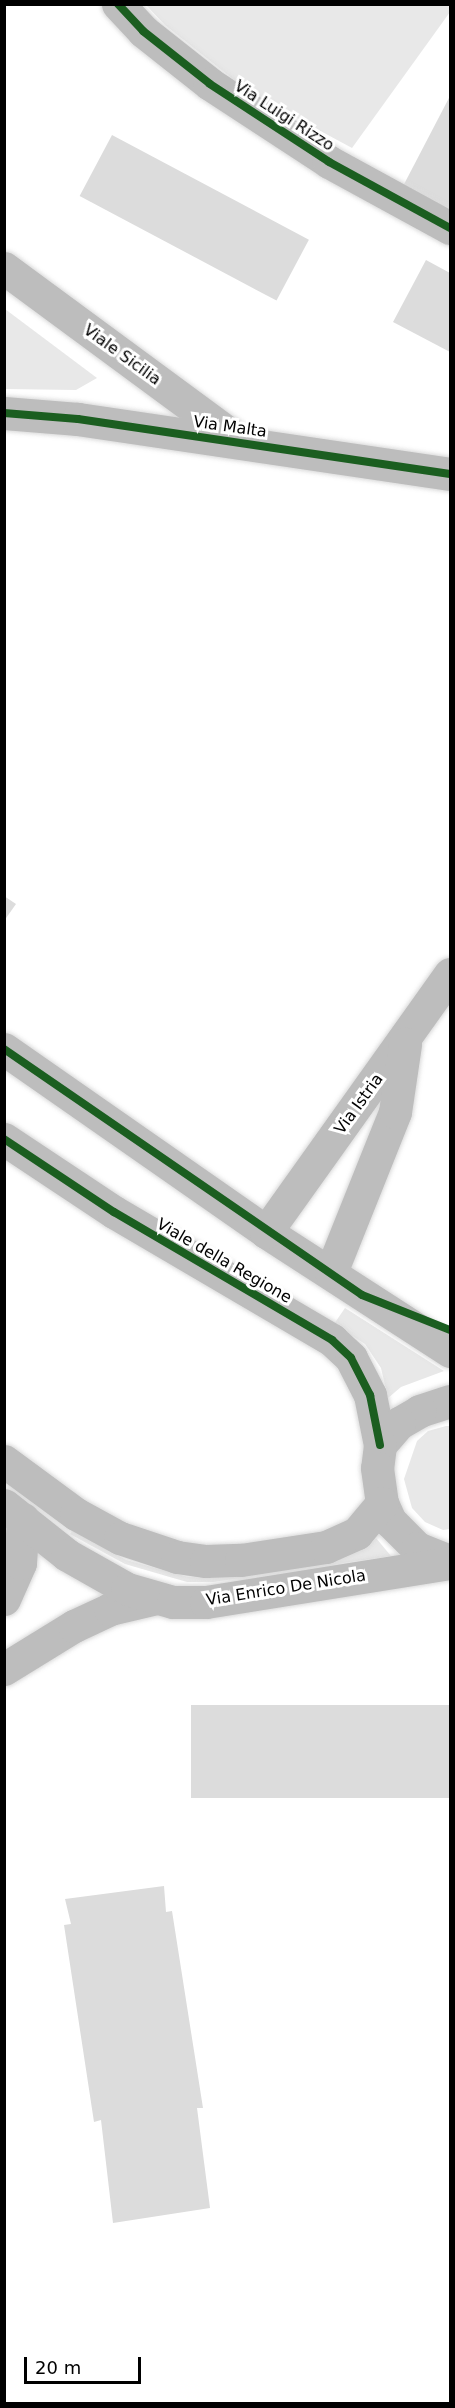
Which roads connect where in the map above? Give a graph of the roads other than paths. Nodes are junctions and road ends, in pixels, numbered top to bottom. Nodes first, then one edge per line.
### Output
1 (118, 4) edge
2 (450, 228) edge
3 (4, 268) edge
4 (4, 413) edge
5 (239, 442) junction
6 (450, 474) edge
7 (450, 974) edge
8 (406, 1039) junction
9 (4, 1049) edge
10 (4, 1139) edge
11 (266, 1232) junction
12 (331, 1272) junction
13 (362, 1295) junction
14 (450, 1330) edge
15 (450, 1351) edge
16 (450, 1401) edge
17 (380, 1445) junction
18 (4, 1461) edge
19 (382, 1503) junction
20 (14, 1512) edge
21 (450, 1562) edge
22 (157, 1598) junction
23 (4, 1599) edge
24 (4, 1669) edge

1 - 2 street, Via Luigi Rizzo
3 - 5 street, Viale Sicilia
4 - 5 street, Via Malta
5 - 6 street, Via Malta
7 - 8 street, Via Istria
8 - 11 street, Via Istria
8 - 12 street
9 - 11 street
10 - 17 street, Viale della Regione
11 - 12 street
12 - 13 street
13 - 14 street
13 - 15 street
16 - 17 street
17 - 19 street, Viale della Regione
18 - 19 street
19 - 21 street
20 - 22 street, Via Enrico De Nicola
20 - 23 street
21 - 22 street, Via Enrico De Nicola
22 - 24 street

